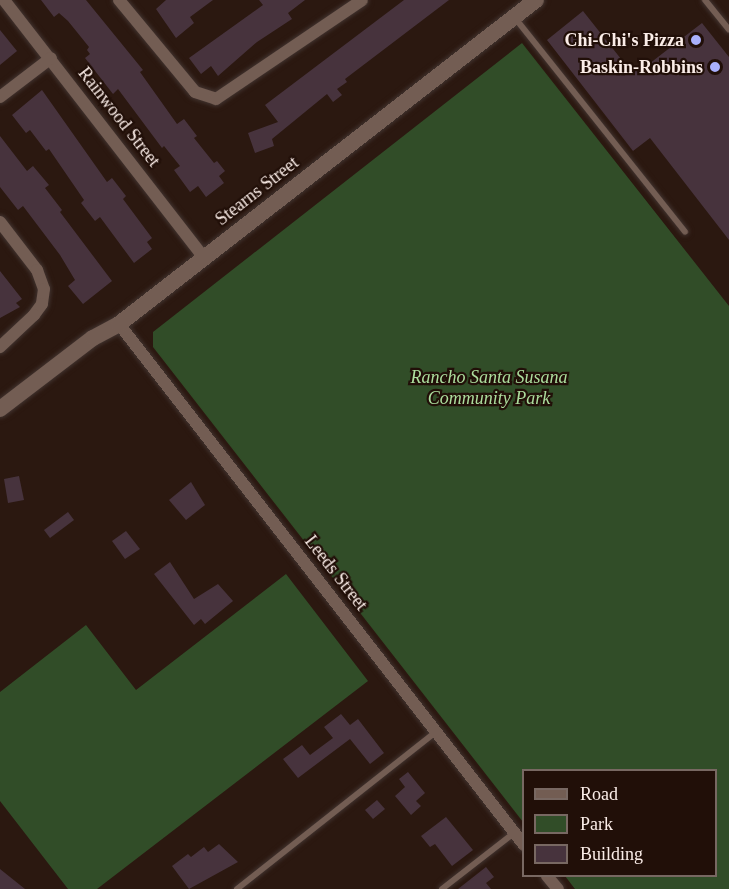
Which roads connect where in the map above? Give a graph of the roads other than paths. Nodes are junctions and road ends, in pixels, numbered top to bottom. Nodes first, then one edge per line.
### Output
1 (4, 0) edge
2 (362, 0) edge
3 (536, 0) edge
4 (705, 0) edge
5 (121, 1) edge
6 (515, 17) junction
7 (729, 30) edge
8 (51, 58) junction
9 (0, 97) edge
10 (0, 222) edge
11 (685, 232) dead end
12 (203, 257) junction
13 (119, 324) junction
14 (0, 347) edge
15 (0, 409) edge
16 (436, 732) junction
17 (514, 833) junction
18 (522, 843) edge
19 (548, 877) edge
20 (237, 889) edge
21 (442, 889) edge
22 (558, 889) edge

1 - 8 street, Rainwood Street
2 - 5 street
3 - 6 main road, Stearns Street
4 - 7 lane
6 - 11 lane
6 - 12 main road, Stearns Street
8 - 9 street
8 - 12 street, Rainwood Street
10 - 14 street
12 - 13 main road, Stearns Street
13 - 15 main road, Stearns Street
13 - 16 street, Leeds Street
16 - 17 street, Leeds Street
16 - 20 lane
17 - 18 street, Leeds Street
17 - 21 lane
19 - 22 street

